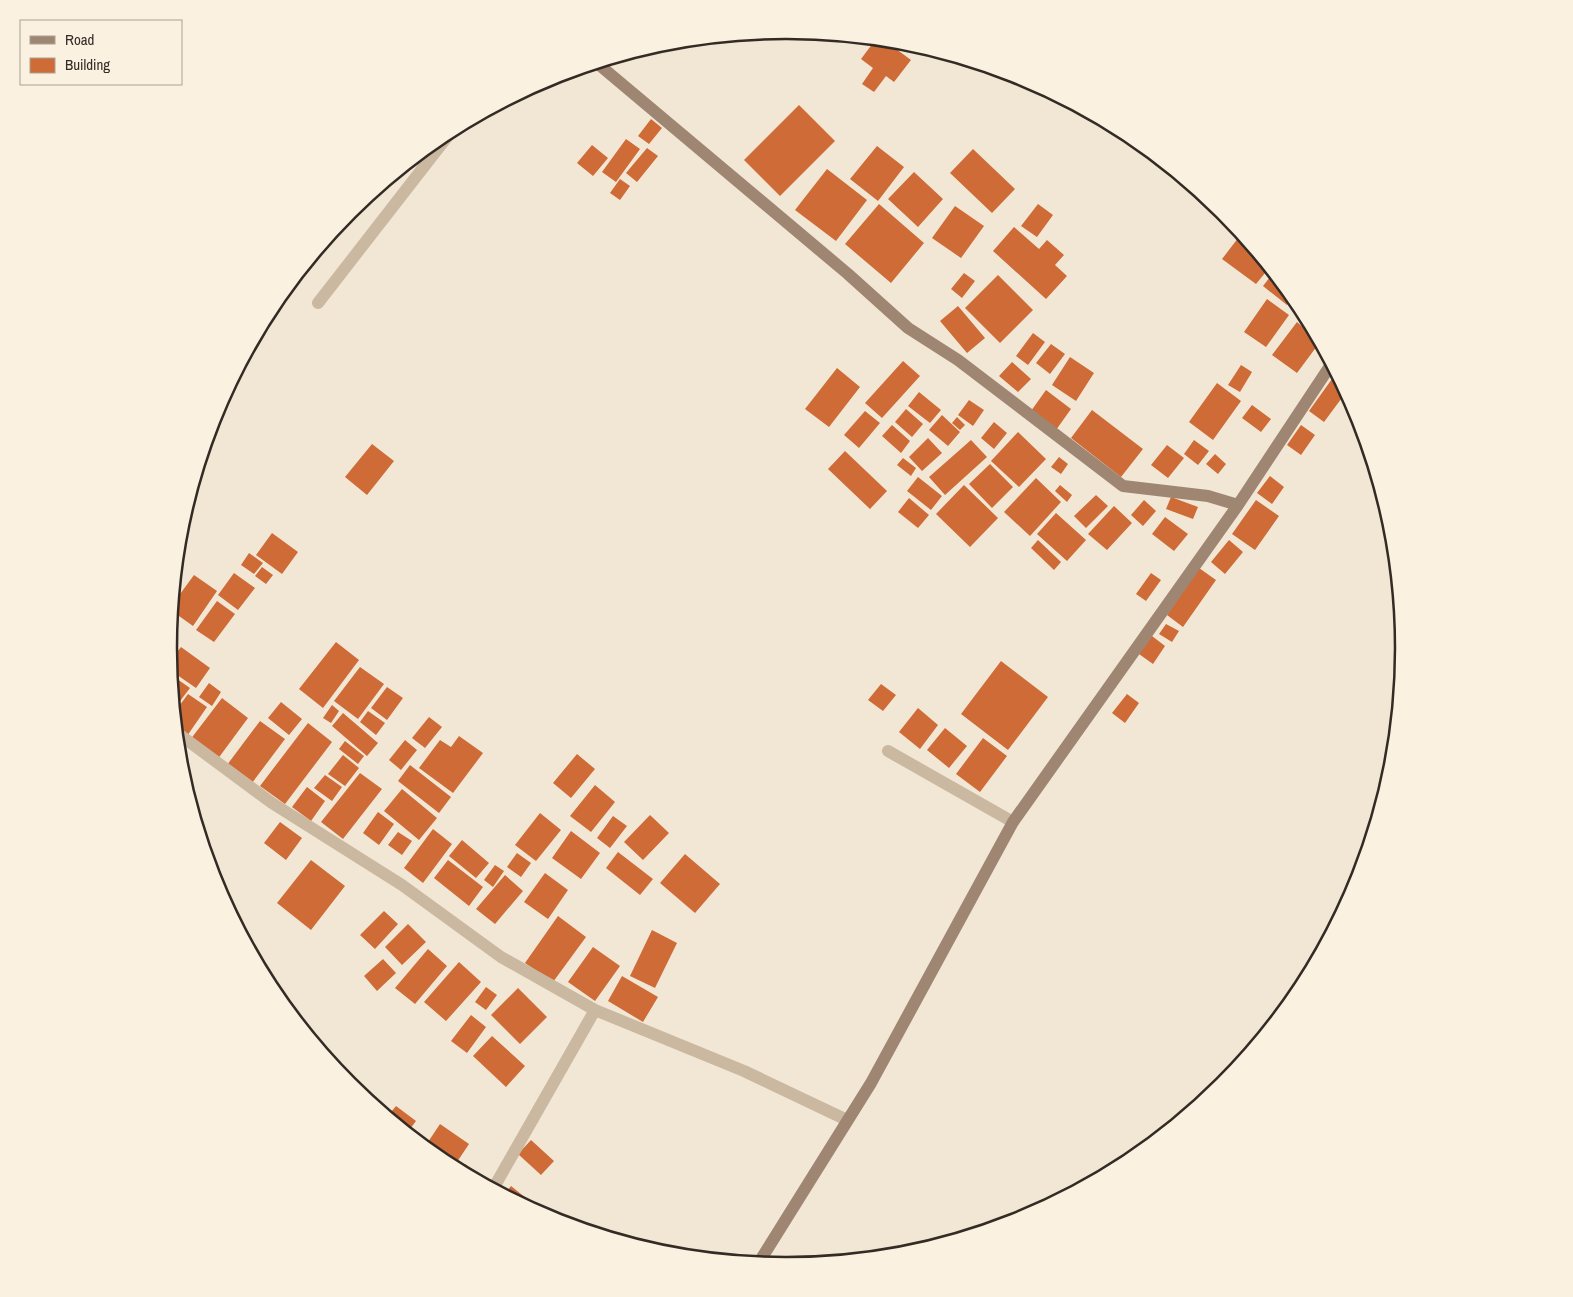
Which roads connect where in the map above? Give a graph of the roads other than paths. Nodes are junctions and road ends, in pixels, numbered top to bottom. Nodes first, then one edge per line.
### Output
1 (603, 68) edge
2 (437, 149) edge
3 (318, 303) dead end
4 (1328, 369) edge
5 (1238, 505) junction
6 (183, 738) edge
7 (888, 751) dead end
8 (1013, 822) junction
9 (595, 1010) junction
10 (847, 1120) junction
11 (495, 1184) edge
12 (762, 1257) edge

1 - 5 street
2 - 3 street
4 - 5 street
5 - 8 street
6 - 9 street
7 - 8 street
8 - 10 street
9 - 10 street
9 - 11 street
10 - 12 street

